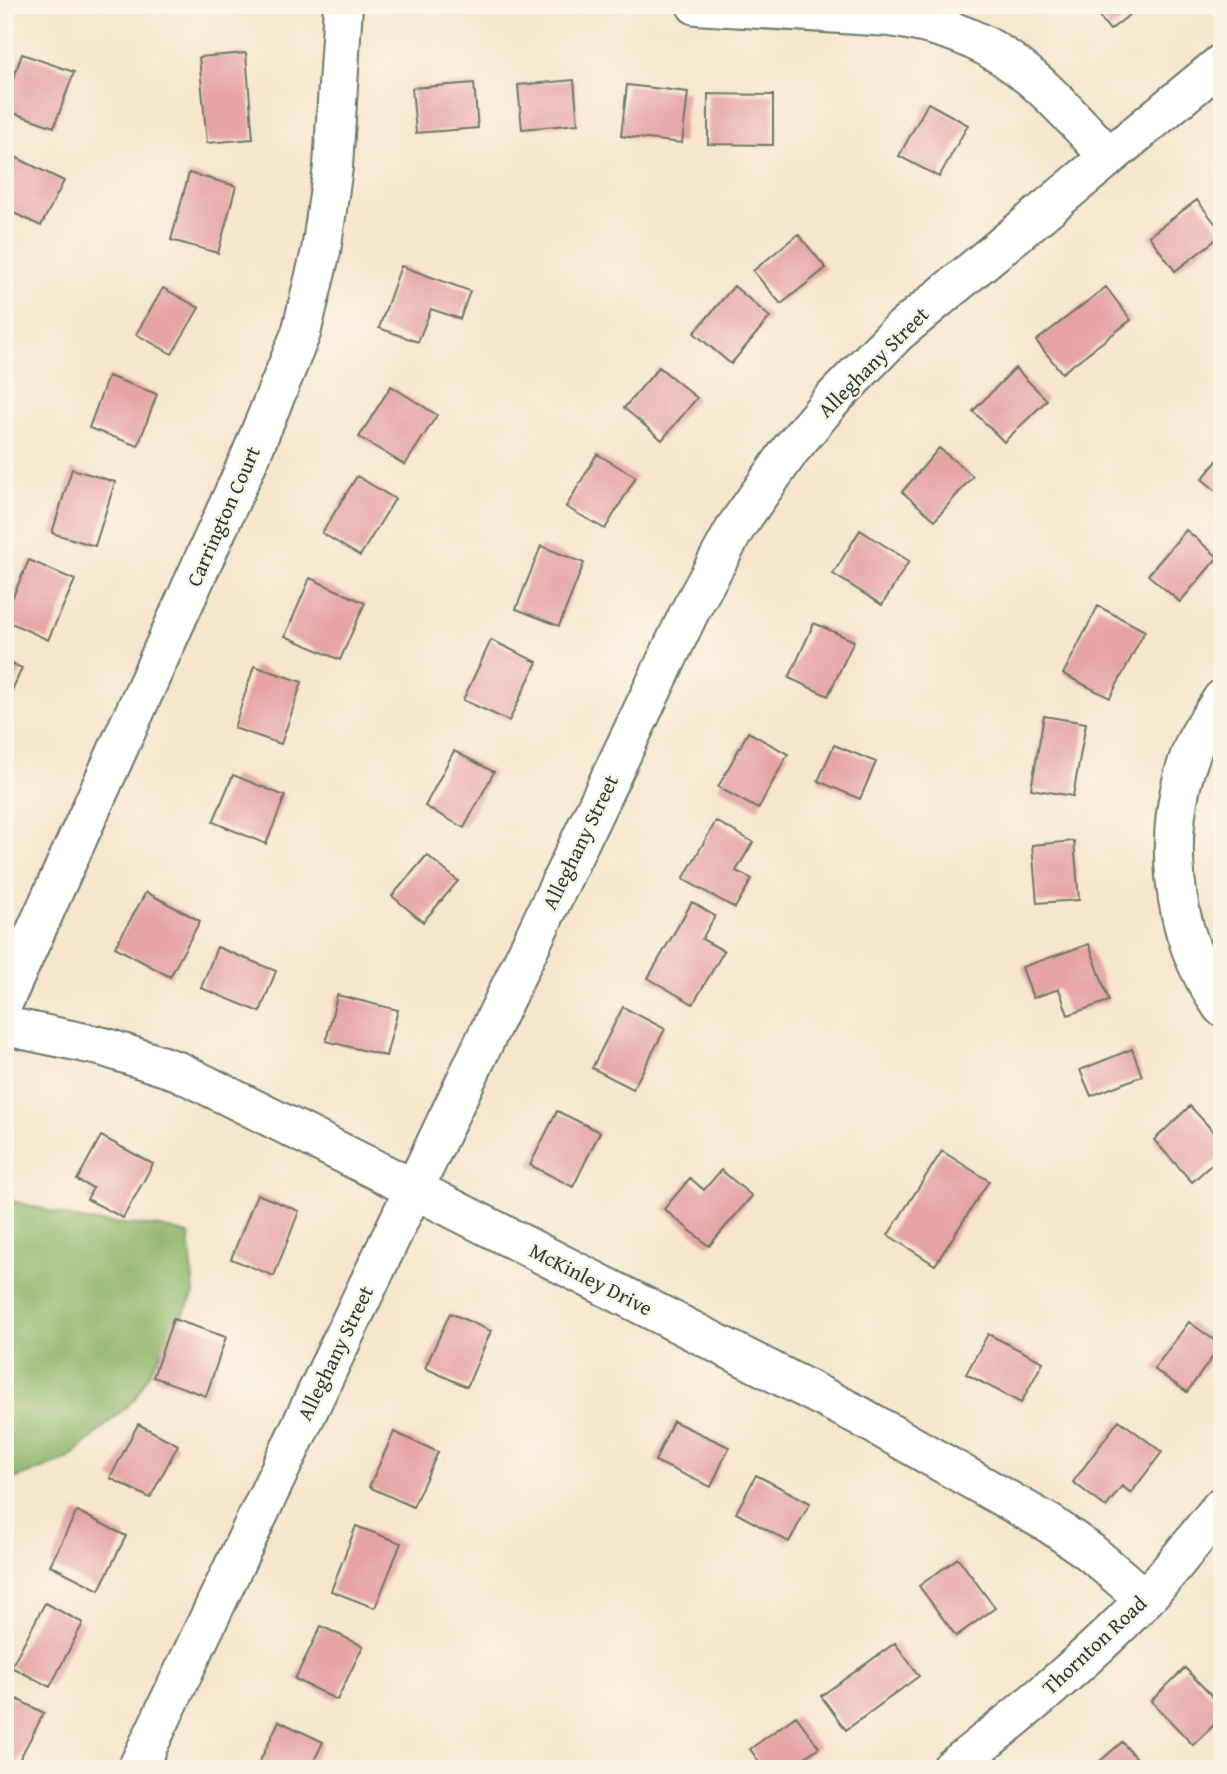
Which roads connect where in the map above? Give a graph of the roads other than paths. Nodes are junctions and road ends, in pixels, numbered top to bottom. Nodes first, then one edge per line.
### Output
1 (343, 5) edge
2 (696, 5) edge
3 (1222, 62) edge
4 (1108, 156) junction
5 (1222, 699) edge
6 (5, 999) edge
7 (1222, 1007) edge
8 (5, 1026) edge
9 (414, 1189) junction
10 (1222, 1506) edge
11 (1145, 1599) junction
12 (137, 1769) edge
13 (951, 1769) edge

1 - 6 street, Carrington Court
2 - 4 street
3 - 4 street, Alleghany Street
4 - 9 street, Alleghany Street
5 - 7 street
8 - 9 street, McKinley Drive
9 - 11 street, McKinley Drive
9 - 12 street, Alleghany Street
10 - 11 street, Thornton Road
11 - 13 street, Thornton Road

